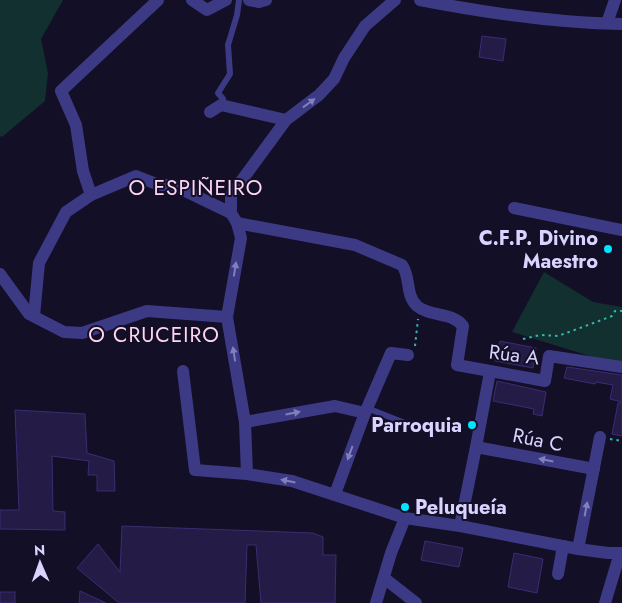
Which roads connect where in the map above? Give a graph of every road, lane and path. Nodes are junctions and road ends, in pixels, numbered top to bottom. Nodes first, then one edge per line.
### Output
1 (158, 0) edge
2 (192, 0) edge
3 (226, 0) edge
4 (240, 0) edge
5 (249, 0) edge
6 (266, 0) edge
7 (395, 0) edge
8 (420, 0) edge
9 (615, 0) edge
10 (479, 6) edge
11 (607, 24) junction
12 (622, 24) edge
13 (221, 105) junction
14 (210, 112) dead end
15 (286, 120) junction
16 (91, 194) junction
17 (514, 208) dead end
18 (234, 218) junction
19 (622, 230) edge
20 (0, 274) edge
21 (417, 306) junction
22 (622, 310) edge
23 (34, 316) junction
24 (228, 317) junction
25 (523, 339) dead end
26 (408, 355) joint
27 (622, 367) edge
28 (183, 371) dead end
29 (490, 372) junction
30 (366, 411) junction
31 (245, 422) junction
32 (420, 428) dead end
33 (600, 437) dead end
34 (476, 448) junction
35 (594, 469) junction
36 (247, 474) junction
37 (335, 494) junction
38 (405, 518) junction
39 (460, 526) junction
40 (563, 546) junction
41 (578, 549) junction
42 (621, 553) edge
43 (558, 574) dead end
44 (384, 578) junction
45 (617, 580) edge
46 (376, 603) edge
47 (416, 603) edge
48 (605, 603) edge

1 - 16 street
2 - 3 street
4 - 13 lane
5 - 6 street
15 -> 7 street
8 - 10 street
9 - 11 street
10 - 11 street
11 - 12 street
13 - 14 street
13 - 15 street
15 - 18 street
16 - 18 street
16 - 23 street
17 - 19 street
18 - 21 street
24 -> 18 street
20 - 23 street
21 - 26 path
21 - 29 street, Rúa A
22 - 25 path
23 - 24 street
31 -> 24 street
26 - 30 street
27 - 29 street, Rúa A
28 - 36 street
29 - 34 street
31 -> 30 street
30 - 32 lane
30 -> 37 street
31 - 36 street
33 - 35 street
35 -> 34 street, Rúa C
34 - 39 street
41 -> 35 street
37 -> 36 street
37 - 38 street
38 - 39 street
38 - 44 street
39 - 40 street
40 - 41 street
40 - 43 street
41 - 42 street
42 - 45 street
44 - 46 street
44 - 47 street
45 - 48 street

